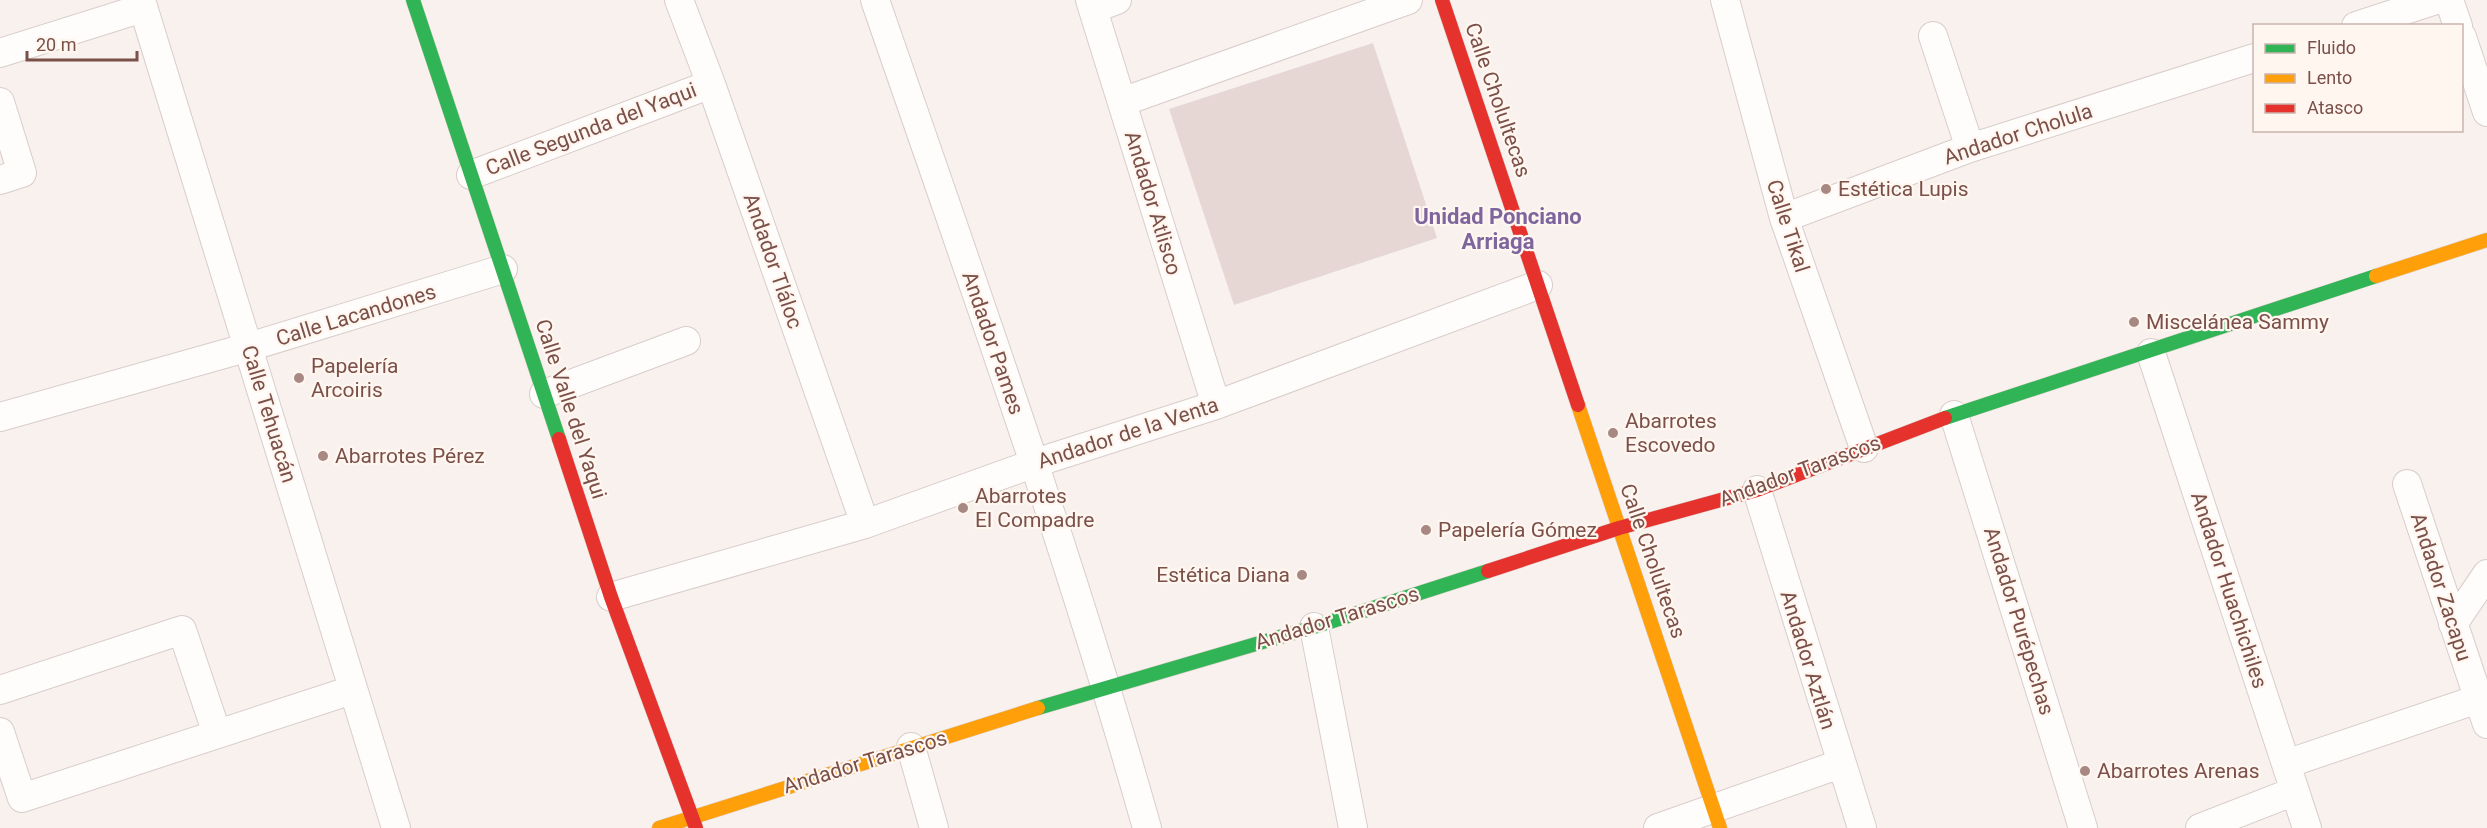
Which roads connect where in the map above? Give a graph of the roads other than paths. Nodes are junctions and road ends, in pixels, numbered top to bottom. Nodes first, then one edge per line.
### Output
1 (413, 0) edge
2 (679, 0) edge
3 (875, 0) edge
4 (1408, 0) edge
5 (1442, 0) edge
6 (1725, 0) edge
7 (2436, 0) edge
8 (2449, 0) edge
9 (1100, 3) edge
10 (142, 4) edge
11 (2362, 24) edge
12 (2457, 24) edge
13 (1933, 36) dead end
14 (2463, 40) edge
15 (0, 53) edge
16 (2253, 58) edge
17 (711, 84) junction
18 (0, 102) edge
19 (1122, 102) junction
20 (2487, 112) edge
21 (1970, 148) junction
22 (471, 175) junction
23 (0, 180) edge
24 (1784, 218) junction
25 (2487, 240) edge
26 (503, 269) junction
27 (1538, 285) junction
28 (686, 341) dead end
29 (249, 347) junction
30 (2151, 352) junction
31 (544, 394) junction
32 (1216, 405) junction
33 (1954, 415) junction
34 (0, 417) edge
35 (1864, 448) junction
36 (1035, 463) junction
37 (2407, 484) dead end
38 (1756, 490) junction
39 (865, 524) junction
40 (1619, 528) junction
41 (2487, 574) edge
42 (611, 597) junction
43 (2453, 624) junction
44 (1314, 627) junction
45 (1107, 686) junction
46 (0, 690) edge
47 (352, 690) junction
48 (2484, 706) edge
49 (0, 732) edge
50 (217, 734) junction
51 (911, 747) junction
52 (1840, 764) junction
53 (2286, 764) junction
54 (2295, 791) junction
55 (1716, 818) edge
56 (694, 822) edge
57 (396, 828) edge
58 (658, 828) edge
59 (934, 828) edge
60 (1147, 828) edge
61 (1353, 828) edge
62 (1658, 828) edge
63 (1862, 828) edge
64 (2083, 828) edge
65 (2200, 828) edge
66 (2307, 828) edge

1 - 22 street, Calle Valle del Yaqui
2 - 17 street, Andador Tláloc
3 - 36 street, Andador Pames
4 - 19 street
5 - 27 street, Calle Cholultecas
6 - 24 street, Calle Tikal
7 - 11 street
8 - 12 street
9 - 19 street, Andador Atlisco
10 - 15 street
10 - 29 street, Calle Tehuacán
13 - 21 street
14 - 20 street
16 - 21 street, Andador Cholula
17 - 22 street, Calle Segunda del Yaqui
17 - 39 street, Andador Tláloc
18 - 23 street
19 - 32 street, Andador Atlisco
21 - 24 street, Andador Cholula
22 - 26 street, Calle Valle del Yaqui
24 - 35 street, Calle Tikal
25 - 30 street, Andador Tarascos
26 - 29 street, Calle Lacandones
26 - 31 street, Calle Valle del Yaqui
27 - 32 street, Andador de la Venta
27 - 40 street, Calle Cholultecas
28 - 31 street
29 - 34 street, Calle Lacandones
29 - 47 street, Calle Tehuacán
30 - 33 street, Andador Tarascos
30 - 53 street, Andador Huachichiles
31 - 42 street, Calle Valle del Yaqui
32 - 36 street, Andador de la Venta
33 - 35 street, Andador Tarascos
33 - 64 street, Andador Purépechas
35 - 38 street, Andador Tarascos
36 - 39 street, Andador de la Venta
36 - 45 street, Andador Pames
37 - 43 street, Andador Zacapu
38 - 40 street, Andador Tarascos
38 - 52 street, Andador Aztlán
39 - 42 street, Andador de la Venta
40 - 44 street, Andador Tarascos
40 - 55 street, Calle Cholultecas
41 - 43 street
42 - 56 street, Calle Valle del Yaqui
43 - 48 street, Andador Zacapu
44 - 45 street, Andador Tarascos
44 - 61 street
45 - 51 street, Andador Tarascos
45 - 60 street
46 - 50 street
47 - 50 street
47 - 57 street, Calle Tehuacán
48 - 53 street
49 - 50 street
51 - 56 street, Andador Tarascos
51 - 59 street
52 - 55 street
52 - 63 street, Andador Aztlán
53 - 54 street, Andador Huachichiles
54 - 65 street
54 - 66 street, Andador Huachichiles
55 - 62 street
56 - 58 street, Andador Tarascos

